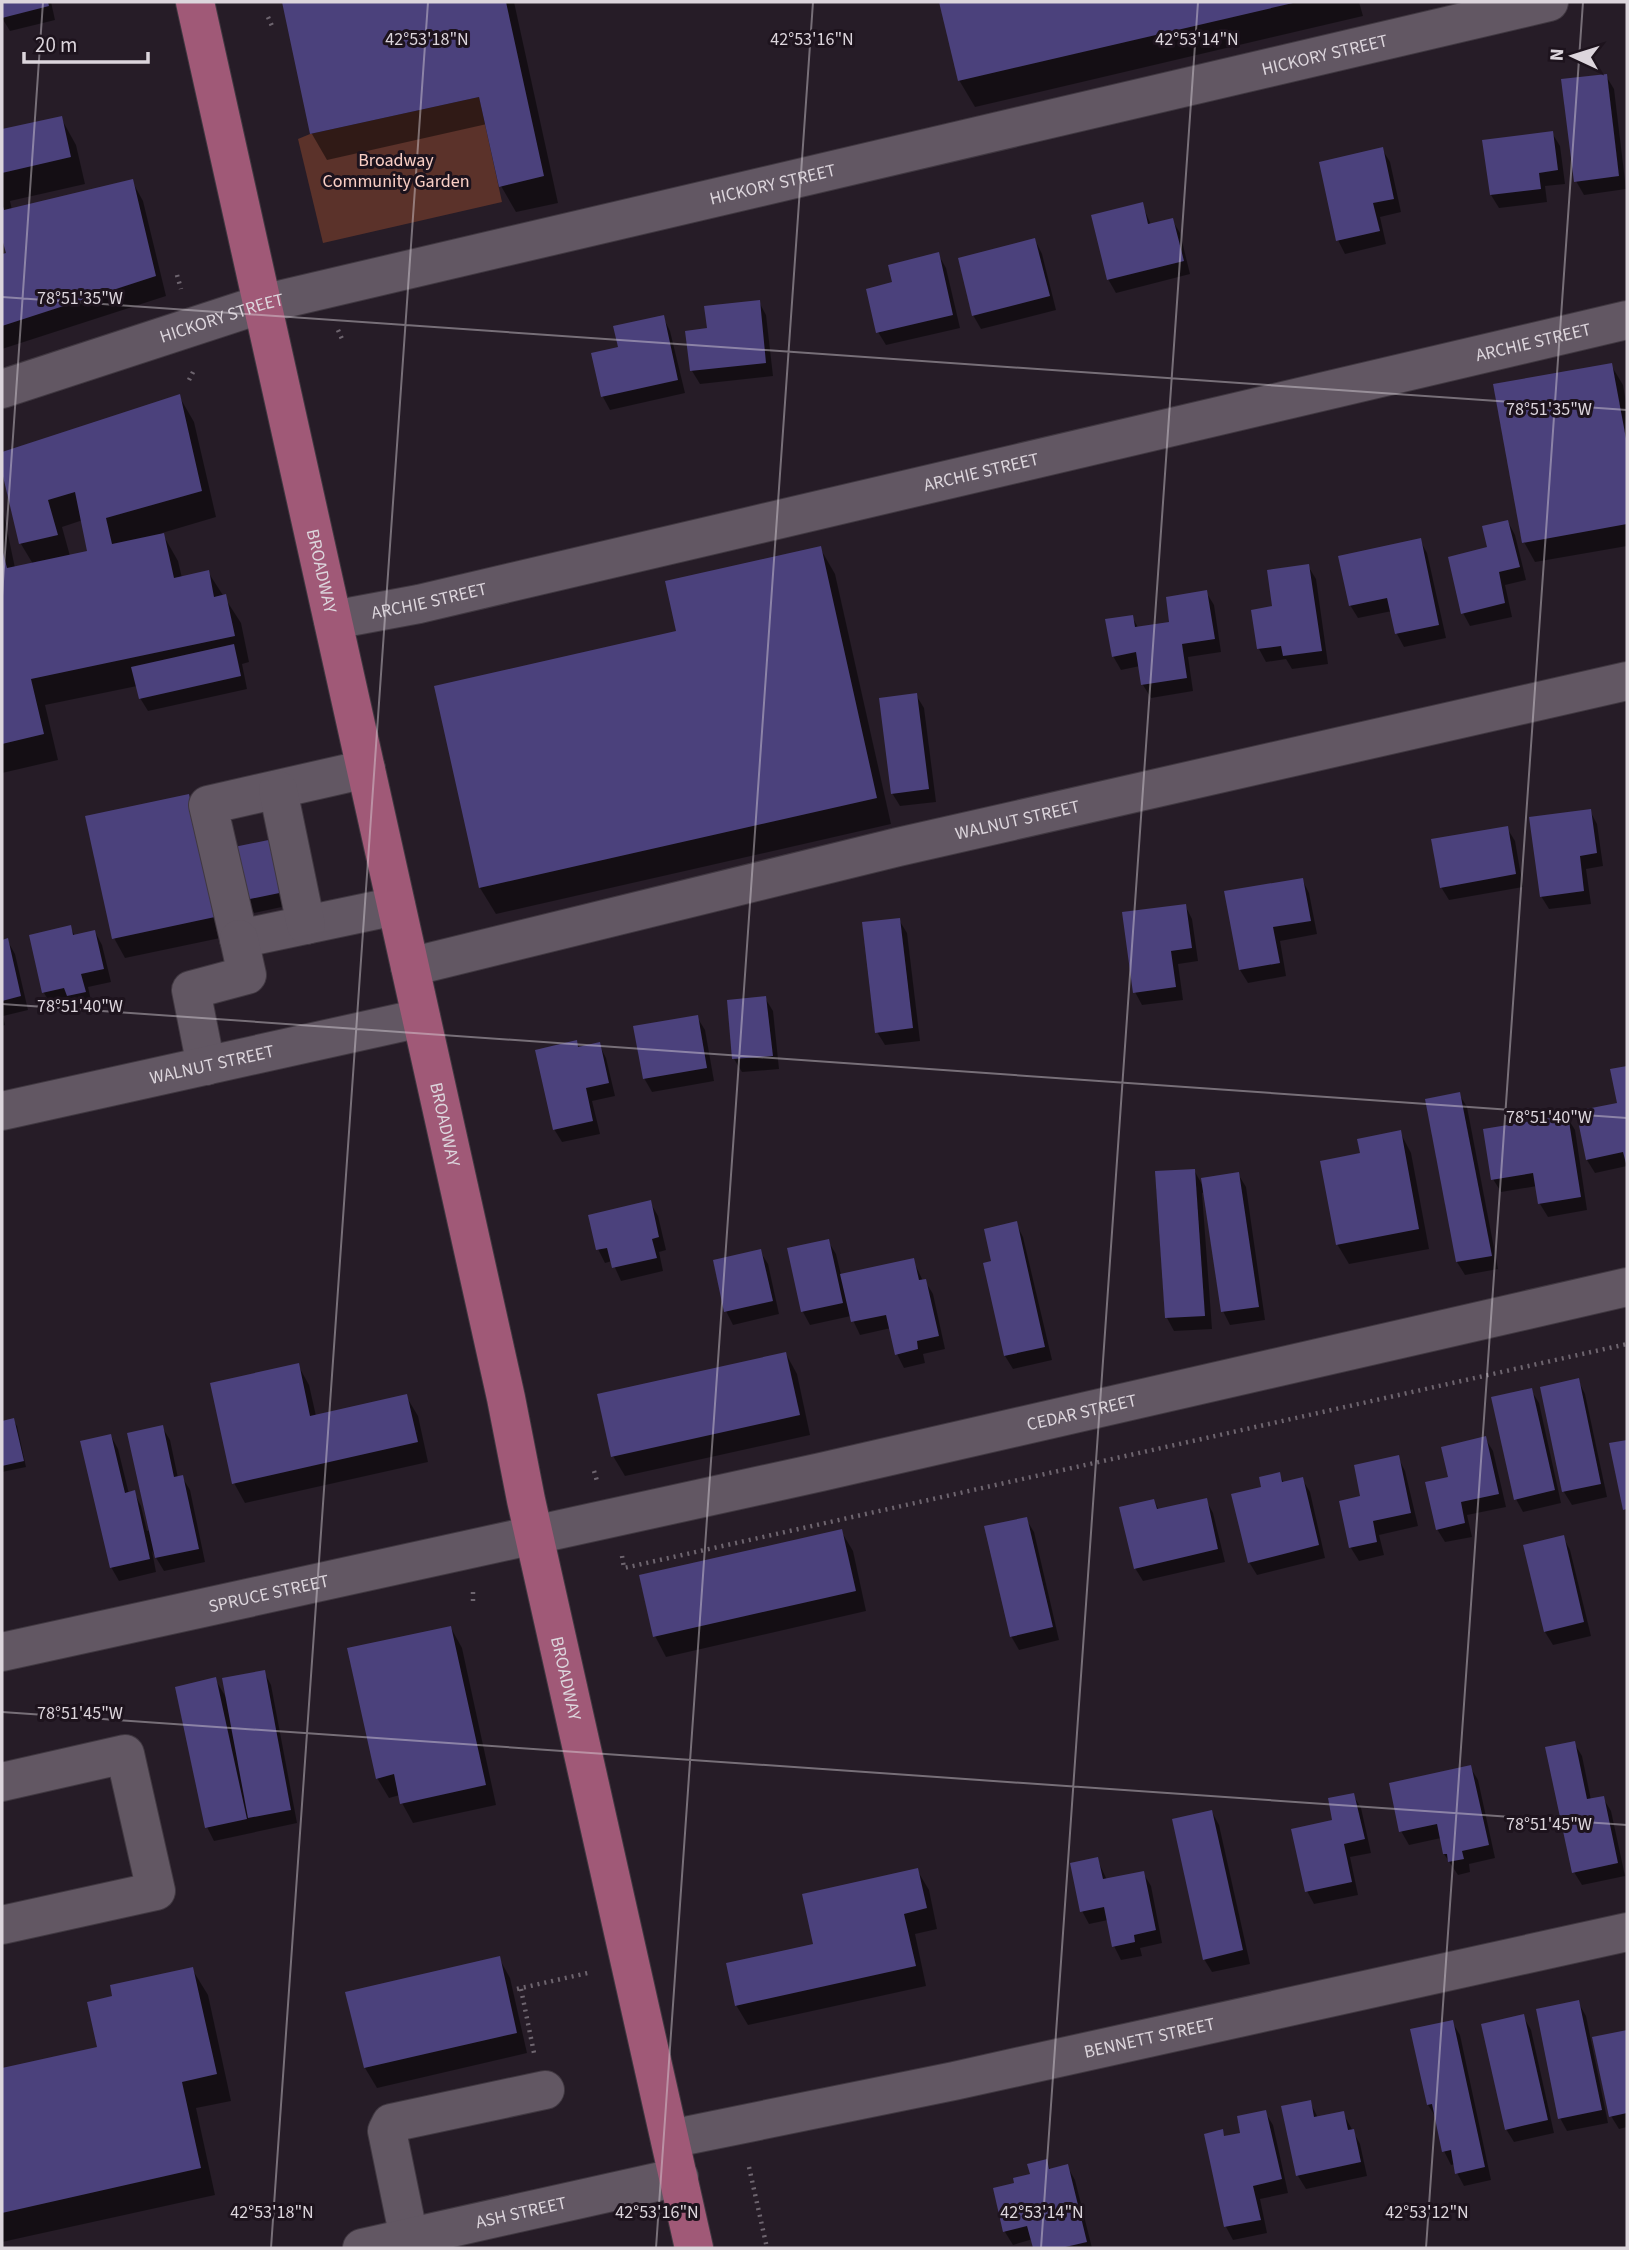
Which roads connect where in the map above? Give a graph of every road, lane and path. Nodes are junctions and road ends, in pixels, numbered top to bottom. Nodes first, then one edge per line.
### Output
1 (195, 2) edge
2 (1549, 2) edge
3 (268, 17) dead end
4 (272, 26) dead end
5 (177, 275) dead end
6 (182, 293) dead end
7 (262, 304) junction
8 (1627, 320) edge
9 (338, 330) dead end
10 (342, 339) dead end
11 (2, 389) edge
12 (332, 620) junction
13 (1627, 681) edge
14 (366, 769) junction
15 (278, 790) junction
16 (396, 906) junction
17 (306, 925) junction
18 (239, 939) junction
19 (410, 967) junction
20 (421, 1018) junction
21 (206, 1066) junction
22 (2, 1111) edge
23 (1627, 1287) edge
24 (1627, 1344) edge
25 (534, 1535) junction
26 (624, 1568) dead end
27 (473, 1590) dead end
28 (473, 1601) dead end
29 (2, 1652) edge
30 (2, 1782) edge
31 (2, 1926) edge
32 (1627, 1932) edge
33 (573, 1977) dead end
34 (531, 2038) dead end
35 (545, 2090) dead end
36 (670, 2139) junction
37 (749, 2166) dead end
38 (679, 2177) junction
39 (409, 2238) junction
40 (362, 2248) edge
41 (694, 2248) edge
42 (767, 2248) edge

1 - 7 main road, BROADWAY
2 - 7 street, HICKORY STREET
3 - 4 path
5 - 6 path
7 - 11 street, HICKORY STREET
7 - 12 main road, BROADWAY
8 - 12 street, ARCHIE STREET
9 - 10 path
12 - 14 main road, BROADWAY
13 - 19 street, WALNUT STREET
14 - 15 street
14 - 16 main road, BROADWAY
15 - 17 street
15 - 18 street
16 - 17 street
16 - 19 main road, BROADWAY
17 - 18 street
18 - 21 street
19 - 20 main road, BROADWAY
20 - 21 street, WALNUT STREET
20 - 25 main road, BROADWAY
21 - 22 street, WALNUT STREET
23 - 25 street, CEDAR STREET
24 - 26 path
25 - 29 street, SPRUCE STREET
25 - 36 main road, BROADWAY
27 - 28 path
30 - 31 street
32 - 36 street, BENNETT STREET
33 - 34 path
35 - 39 street
36 - 38 main road, BROADWAY
37 - 42 path
38 - 39 street, ASH STREET
38 - 41 main road, BROADWAY
39 - 40 street, ASH STREET

